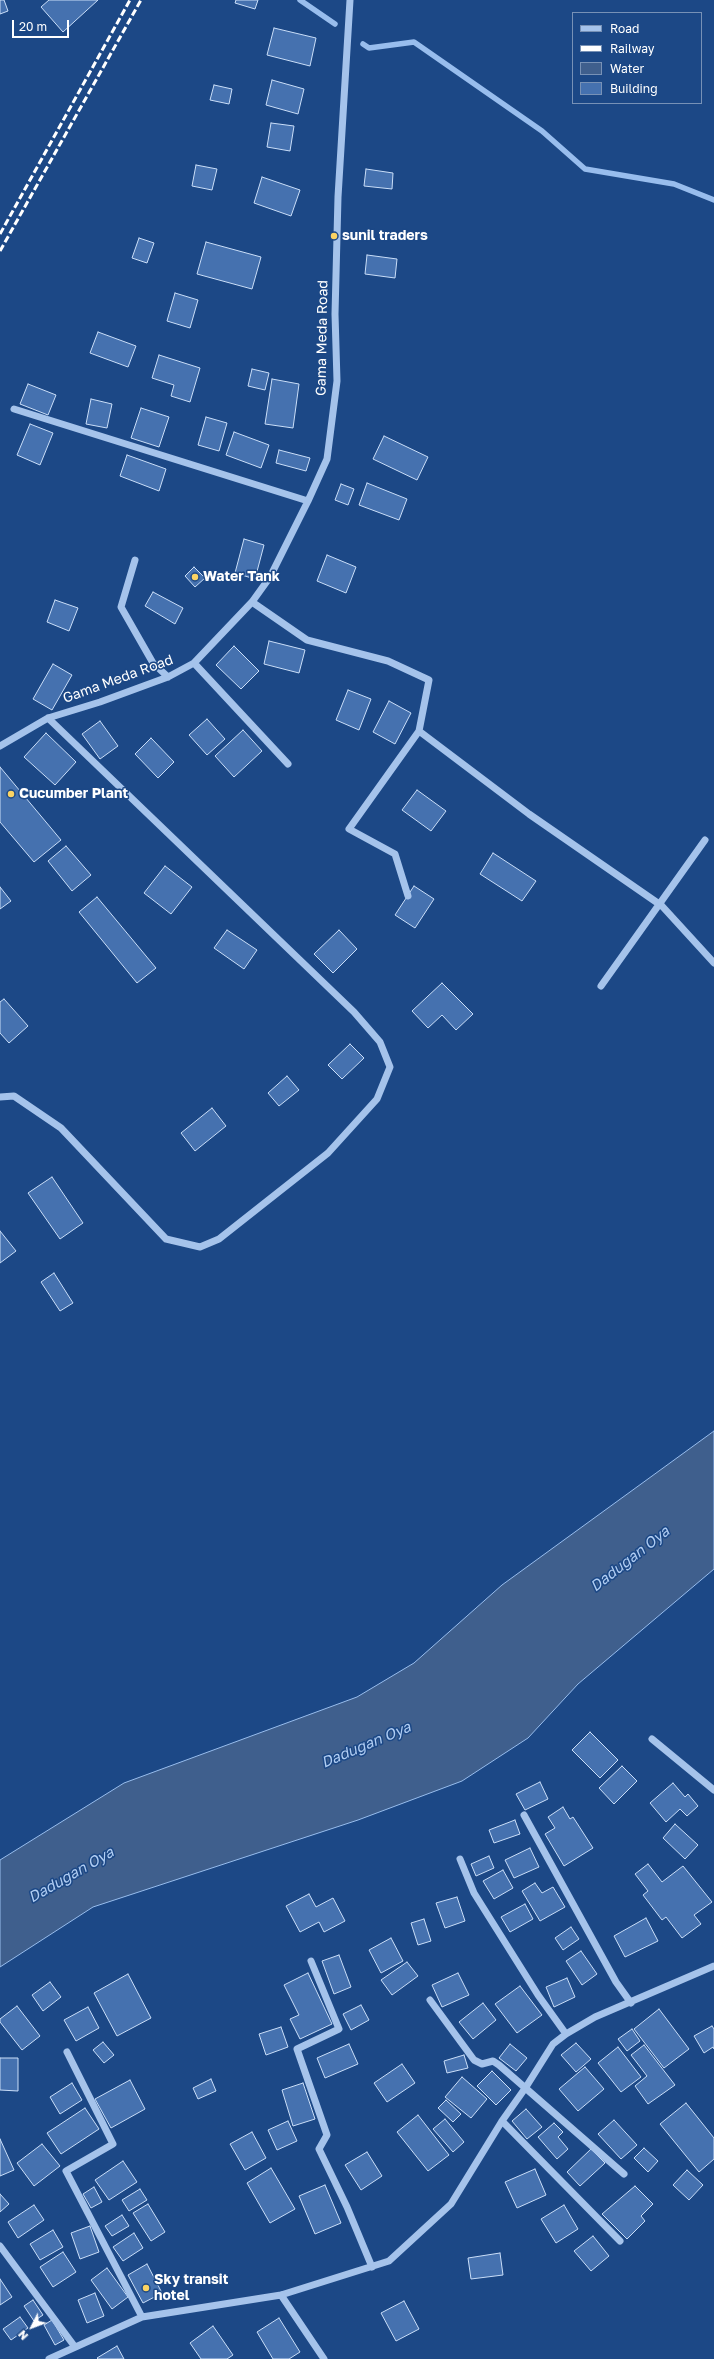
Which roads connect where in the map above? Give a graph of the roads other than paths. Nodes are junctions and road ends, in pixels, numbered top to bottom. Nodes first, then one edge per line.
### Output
1 (350, 0) edge
2 (14, 409) dead end
3 (308, 501) junction
4 (136, 560) dead end
5 (252, 602) junction
6 (194, 663) junction
7 (168, 677) junction
8 (48, 718) junction
9 (420, 731) junction
10 (0, 746) edge
11 (288, 764) dead end
12 (705, 840) dead end
13 (408, 896) dead end
14 (660, 904) junction
15 (714, 964) edge
16 (601, 986) dead end
17 (0, 1097) edge
18 (652, 1739) dead end
19 (714, 1790) edge
20 (524, 1815) dead end
21 (460, 1860) dead end
22 (311, 1961) dead end
23 (714, 1966) edge
24 (430, 2000) dead end
25 (631, 2003) junction
26 (566, 2034) junction
27 (67, 2052) dead end
28 (526, 2087) junction
29 (502, 2120) junction
30 (624, 2174) dead end
31 (620, 2241) dead end
32 (0, 2246) edge
33 (372, 2267) junction
34 (281, 2295) junction
35 (142, 2317) junction
36 (75, 2347) junction
37 (50, 2359) edge
38 (324, 2359) edge

1 - 3 street, Gama Meda Road
2 - 3 street
3 - 5 street, Gama Meda Road
4 - 7 street
5 - 6 street, Gama Meda Road
5 - 9 street
6 - 7 street, Gama Meda Road
6 - 11 street
7 - 8 street, Gama Meda Road
8 - 10 street, Gama Meda Road
8 - 17 street
9 - 13 street
9 - 14 street
12 - 14 street
14 - 15 street
14 - 16 street
18 - 19 street
20 - 25 street
21 - 26 street
22 - 33 street
23 - 25 street
24 - 28 street
25 - 26 street
26 - 28 street
27 - 35 street
28 - 29 street
28 - 30 street
29 - 31 street
29 - 33 street
32 - 36 street
33 - 34 street
34 - 35 street
34 - 38 street
35 - 36 street
36 - 37 street

